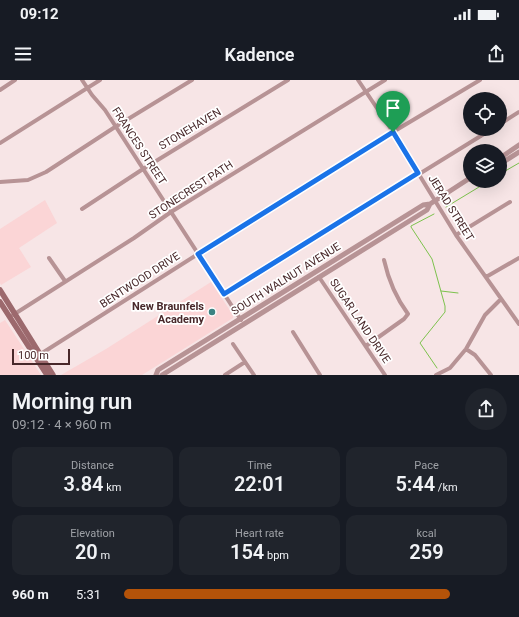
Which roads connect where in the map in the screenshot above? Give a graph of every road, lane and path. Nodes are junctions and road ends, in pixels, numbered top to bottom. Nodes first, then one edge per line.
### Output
1 (15, 80) edge
2 (82, 80) edge
3 (100, 80) edge
4 (192, 80) edge
5 (288, 80) edge
6 (358, 80) edge
7 (385, 80) edge
8 (480, 80) edge
9 (87, 87) junction
10 (0, 90) edge
11 (365, 92) junction
12 (519, 112) edge
13 (507, 120) edge
14 (115, 127) junction
15 (393, 132) junction
16 (480, 136) edge
17 (0, 143) edge
18 (519, 145) edge
19 (519, 152) edge
20 (507, 153) edge
21 (507, 160) edge
22 (143, 168) junction
23 (418, 173) junction
24 (0, 182) edge
25 (463, 183) edge
26 (510, 202) dead end
27 (432, 203) junction
28 (82, 209) dead end
29 (171, 212) junction
30 (456, 235) junction
31 (198, 254) junction
32 (49, 258) dead end
33 (519, 258) edge
34 (384, 260) dead end
35 (319, 277) junction
36 (486, 277) junction
37 (65, 281) junction
38 (0, 290) edge
39 (224, 294) junction
40 (500, 299) junction
41 (0, 302) edge
42 (15, 314) junction
43 (10, 317) junction
44 (240, 318) junction
45 (518, 322) edge
46 (243, 324) junction
47 (293, 332) dead end
48 (233, 344) dead end
49 (366, 346) junction
50 (466, 349) junction
51 (38, 356) junction
52 (245, 362) junction
53 (47, 375) edge
54 (53, 375) edge
55 (156, 375) edge
56 (162, 375) edge
57 (225, 375) edge
58 (254, 375) edge
59 (320, 375) edge
60 (385, 375) edge
61 (436, 375) edge
62 (491, 375) edge

1 - 10 street
2 - 9 street, FRANCES STREET
3 - 9 street
4 - 14 street
5 - 22 street, STONEHAVEN
6 - 11 street, JERAD STREET
7 - 11 street, STONECREST PATH
8 - 15 street, BENTWOOD DRIVE
9 - 14 street, FRANCES STREET
9 - 17 street
11 - 15 street, JERAD STREET
11 - 29 street, STONECREST PATH
12 - 13 street
14 - 22 street, FRANCES STREET
14 - 24 street
15 - 23 street, JERAD STREET
15 - 31 street, BENTWOOD DRIVE
16 - 23 street
18 - 20 street
19 - 21 street
22 - 28 street, STONEHAVEN
22 - 29 street, FRANCES STREET
23 - 27 street, JERAD STREET
23 - 39 street
25 - 27 street, SOUTH WALNUT AVENUE
26 - 30 street
27 - 30 street, JERAD STREET
27 - 35 street, SOUTH WALNUT AVENUE
27 - 44 street, SOUTH WALNUT AVENUE
29 - 31 street, FRANCES STREET
29 - 37 street, STONECREST PATH
30 - 36 street, JERAD STREET
31 - 39 street, FRANCES STREET
31 - 51 street, BENTWOOD DRIVE
32 - 37 street
33 - 36 street
34 - 49 street
35 - 46 street, SOUTH WALNUT AVENUE
35 - 49 street, SUGAR LAND DRIVE
36 - 40 street, JERAD STREET
37 - 42 street, STONECREST PATH
38 - 42 main road
39 - 44 street, FRANCES STREET
40 - 45 street, JERAD STREET
40 - 50 street
41 - 43 main road
42 - 43 street, STONECREST PATH
42 - 51 main road
43 - 51 main road
44 - 46 street, FRANCES STREET
44 - 55 street, SOUTH WALNUT AVENUE
46 - 56 street, SOUTH WALNUT AVENUE
47 - 59 street
48 - 52 street
49 - 60 street, SUGAR LAND DRIVE
50 - 61 street
50 - 62 street
51 - 53 main road
51 - 54 main road
52 - 57 street
52 - 58 street

